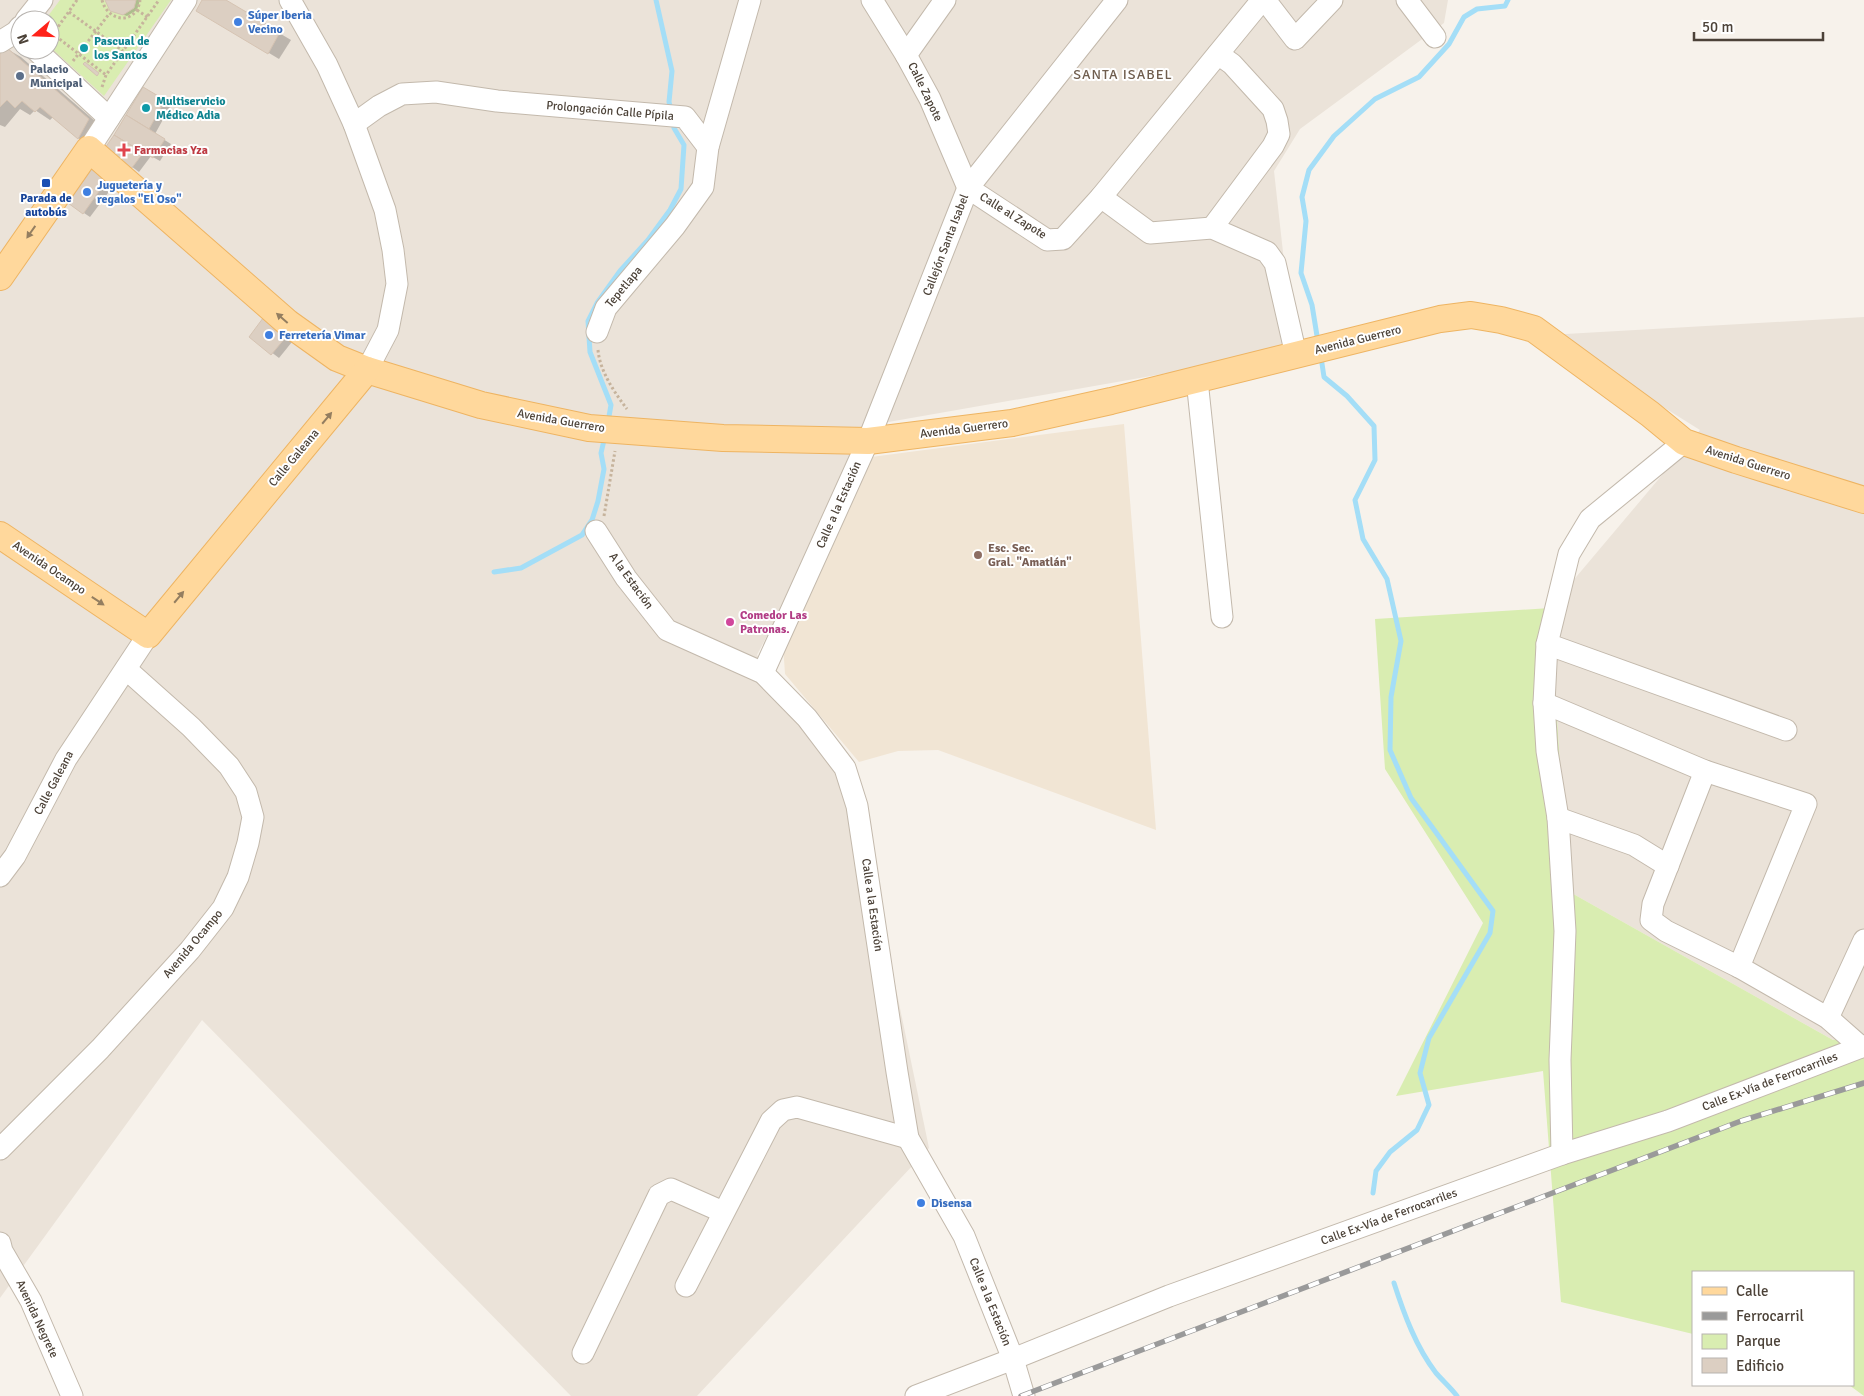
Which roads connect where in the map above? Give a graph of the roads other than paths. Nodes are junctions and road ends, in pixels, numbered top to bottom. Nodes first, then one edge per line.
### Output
1 (42, 0) edge
2 (186, 0) edge
3 (290, 0) edge
4 (750, 0) edge
5 (872, 0) edge
6 (945, 0) edge
7 (1117, 0) edge
8 (1263, 0) edge
9 (1332, 0) edge
10 (1407, 0) edge
11 (33, 10) edge
12 (1435, 37) dead end
13 (1218, 54) junction
14 (906, 55) junction
15 (47, 60) edge
16 (109, 118) junction
17 (354, 124) junction
18 (708, 147) junction
19 (89, 149) junction
20 (968, 188) junction
21 (1101, 197) junction
22 (1212, 228) junction
23 (0, 276) edge
24 (597, 332) road end
25 (1302, 354) junction
26 (368, 370) junction
27 (1196, 380) junction
28 (868, 441) junction
29 (1684, 442) junction
30 (1864, 500) edge
31 (596, 531) road end
32 (0, 535) edge
33 (1222, 617) dead end
34 (148, 635) junction
35 (1547, 644) junction
36 (126, 669) junction
37 (763, 673) junction
38 (1544, 703) junction
39 (1786, 730) dead end
40 (1705, 771) junction
41 (1558, 818) junction
42 (1668, 866) junction
43 (0, 876) edge
44 (1864, 940) edge
45 (1740, 967) junction
46 (1828, 1018) junction
47 (1862, 1046) edge
48 (908, 1138) junction
49 (0, 1149) edge
50 (1562, 1154) junction
51 (723, 1212) junction
52 (1, 1248) edge
53 (686, 1286) dead end
54 (583, 1353) dead end
55 (1012, 1359) junction
56 (72, 1396) edge
57 (916, 1396) edge
58 (1024, 1396) edge

1 - 11 street
2 - 16 street
3 - 17 street, Calle Galeana
4 - 18 street
5 - 14 street, Calle Zapote
6 - 14 street
7 - 20 street, Callejón Santa Isabel
8 - 9 street
8 - 13 street, Calle al Zapote
10 - 12 street
13 - 21 street, Calle al Zapote
13 - 22 street
14 - 20 street, Calle Zapote
15 - 16 street
16 - 19 street
17 - 18 street, Prolongación Calle Pípila
17 - 26 street, Calle Galeana
18 - 24 street, Tepetlapa
19 -> 23 main road
26 -> 19 main road, Avenida Guerrero
20 - 21 street, Calle al Zapote
20 - 28 street, Callejón Santa Isabel
21 - 22 street
22 - 25 street
25 - 27 main road, Avenida Guerrero
25 - 29 main road, Avenida Guerrero
26 - 28 main road, Avenida Guerrero
34 -> 26 main road, Calle Galeana
27 - 28 main road, Avenida Guerrero
27 - 33 street
28 - 37 street, Calle a la Estación
29 - 30 main road, Avenida Guerrero
29 - 35 street
31 - 37 street, A la Estación
32 -> 34 main road, Avenida Ocampo
34 - 36 street, Calle Galeana
35 - 38 street
35 - 39 street
36 - 43 street, Calle Galeana
36 - 49 street, Avenida Ocampo
37 - 48 street, Calle a la Estación
38 - 40 street
38 - 41 street
40 - 42 street
40 - 45 street
41 - 42 street
41 - 50 street
42 - 45 street
44 - 46 street
45 - 46 street
46 - 47 street
47 - 50 street, Calle Ex-Vía de Ferrocarriles
48 - 51 street
48 - 55 street, Calle a la Estación
50 - 55 street, Calle Ex-Vía de Ferrocarriles
51 - 53 street
51 - 54 street
52 - 56 street, Avenida Negrete
55 - 57 street, Calle Ex-Vía de Ferrocarriles
55 - 58 street, Calle a la Estación

